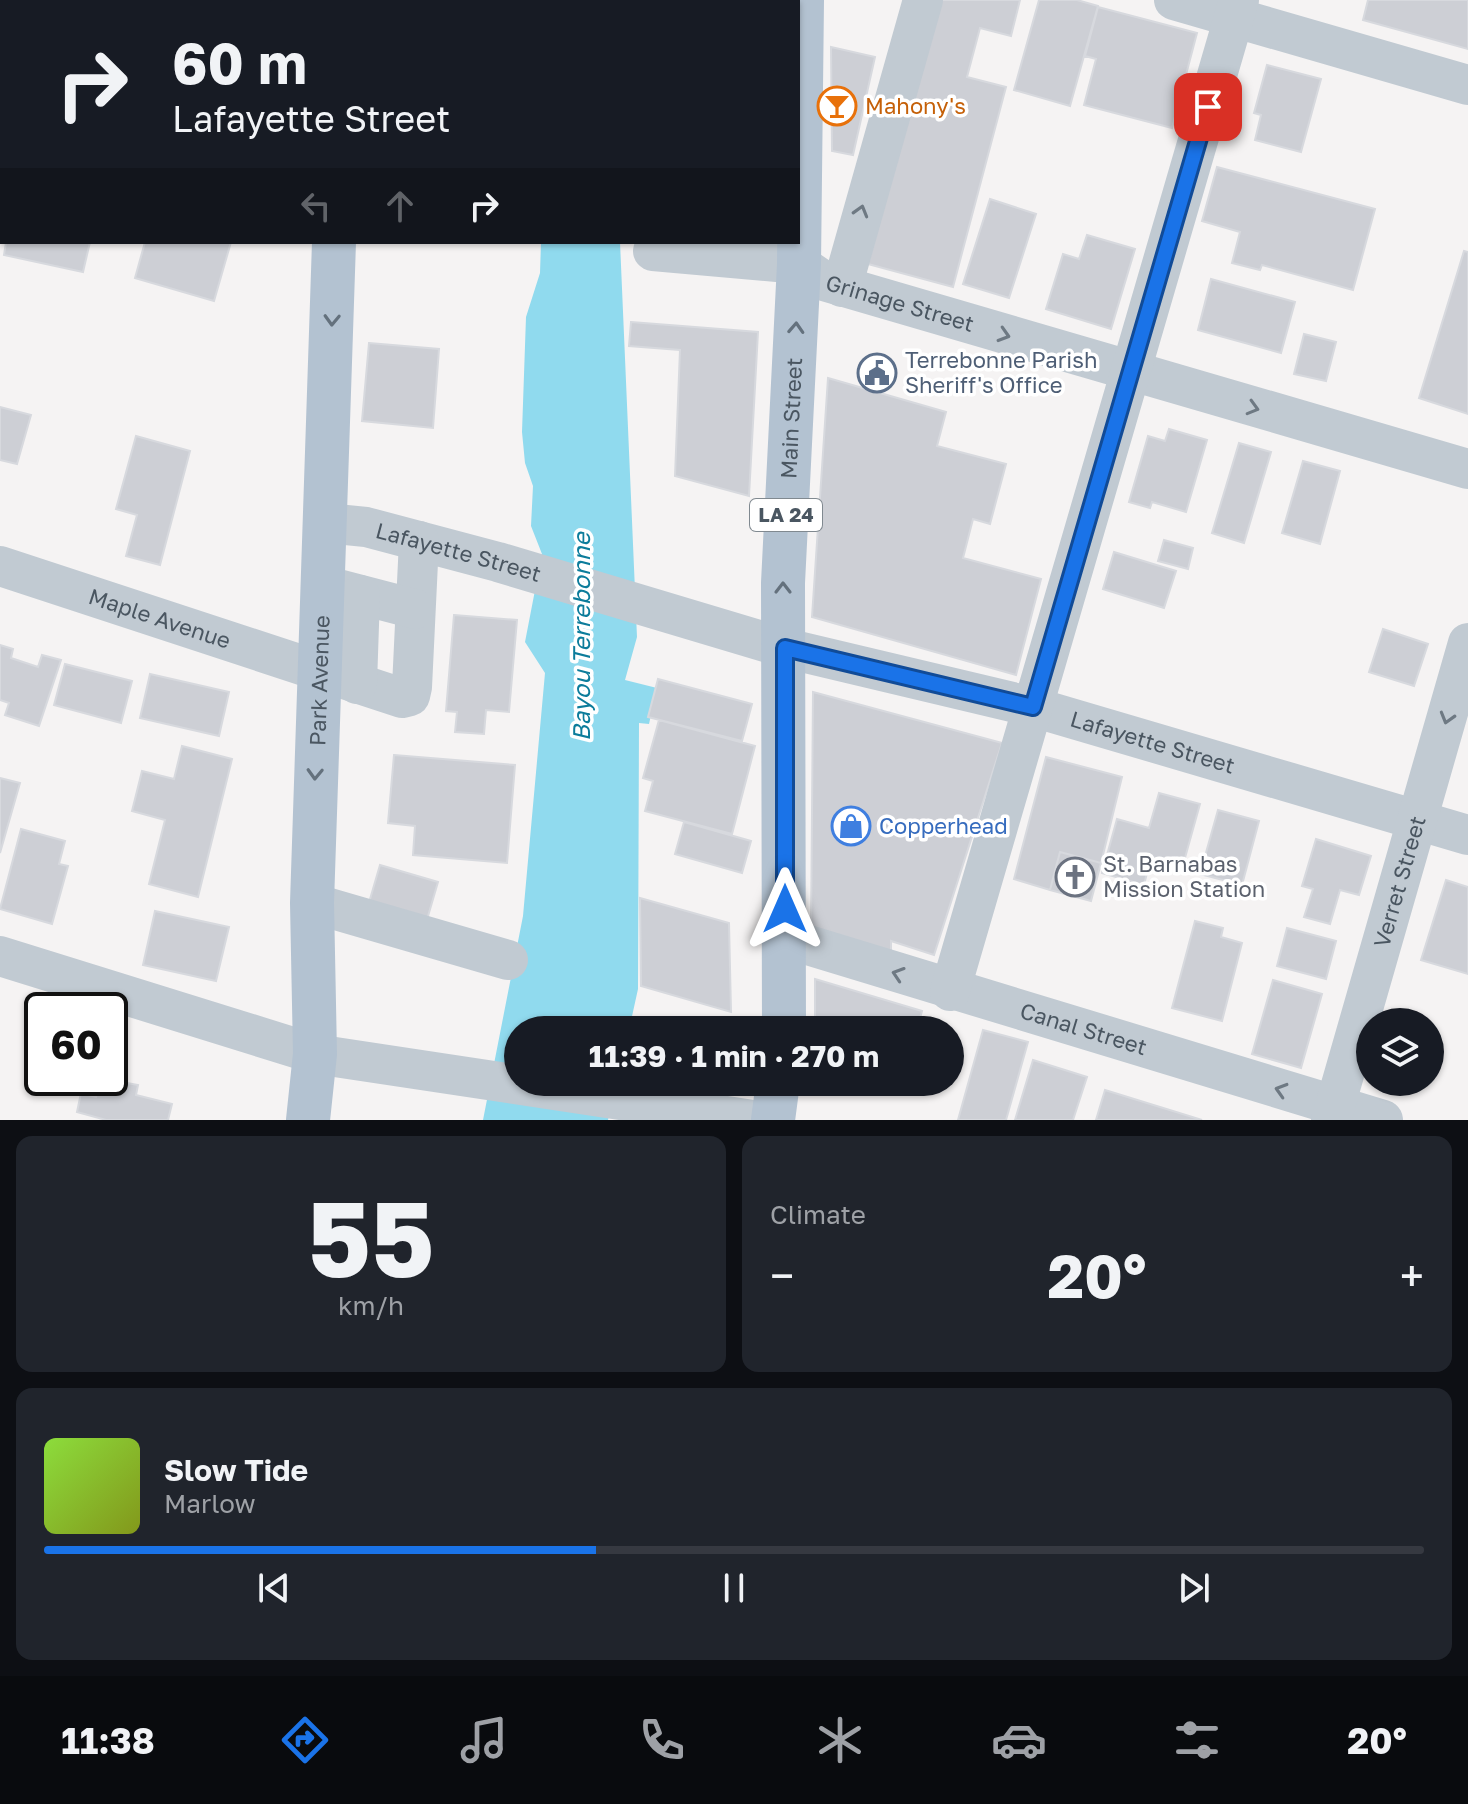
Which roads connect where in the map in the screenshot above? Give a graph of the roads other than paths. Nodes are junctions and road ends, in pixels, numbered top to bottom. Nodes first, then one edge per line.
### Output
1 (802, 0) edge
2 (923, 0) edge
3 (1174, 0) edge
4 (1236, 8) edge
5 (1468, 85) edge
6 (800, 176) edge
7 (334, 244) edge
8 (799, 244) edge
9 (653, 251) dead end
10 (799, 264) junction
11 (842, 287) junction
12 (1131, 373) junction
13 (1468, 469) edge
14 (326, 523) junction
15 (419, 541) junction
16 (0, 566) edge
17 (342, 590) junction
18 (415, 609) junction
19 (1468, 643) edge
20 (785, 648) junction
21 (338, 676) junction
22 (1033, 707) junction
23 (1418, 820) junction
24 (1468, 835) edge
25 (312, 903) junction
26 (785, 938) junction
27 (0, 956) edge
28 (508, 960) dead end
29 (950, 991) junction
30 (784, 1016) edge
31 (315, 1054) junction
32 (776, 1096) edge
33 (1333, 1113) edge
34 (308, 1120) edge
35 (753, 1120) edge
36 (773, 1120) edge
37 (1383, 1120) edge

1 - 6 main road, Main Street / LA 24
11 -> 2 street
3 - 4 street
4 - 5 street
4 - 12 street
7 -> 14 main road, Park Avenue
8 - 10 main road, Main Street / LA 24
9 - 10 street, Grinage Street
10 - 11 street, Grinage Street
20 -> 10 main road, Main Street / LA 24
11 -> 12 street, Grinage Street
12 -> 13 street, Grinage Street
12 - 22 street
14 - 15 street, Lafayette Street
14 - 17 main road, Park Avenue
15 - 18 street
15 - 20 street, Lafayette Street
16 - 21 street, Maple Avenue
17 - 18 street
17 - 21 main road, Park Avenue
18 - 21 street, Maple Avenue
19 -> 23 street, Verret Street
20 - 22 street, Lafayette Street
20 - 26 main road, Main Street / LA 24
21 -> 25 main road, Park Avenue
22 - 23 street, Lafayette Street
22 - 29 street
23 - 24 street, Lafayette Street
23 - 33 street, Verret Street
25 - 28 street
25 - 31 main road, Park Avenue
29 -> 26 street, Canal Street
26 - 30 main road, Main Street / LA 24
27 - 31 street
33 -> 29 street, Canal Street
31 - 34 main road, Park Avenue
31 - 35 street
32 - 36 main road
33 - 37 street, Canal Street

